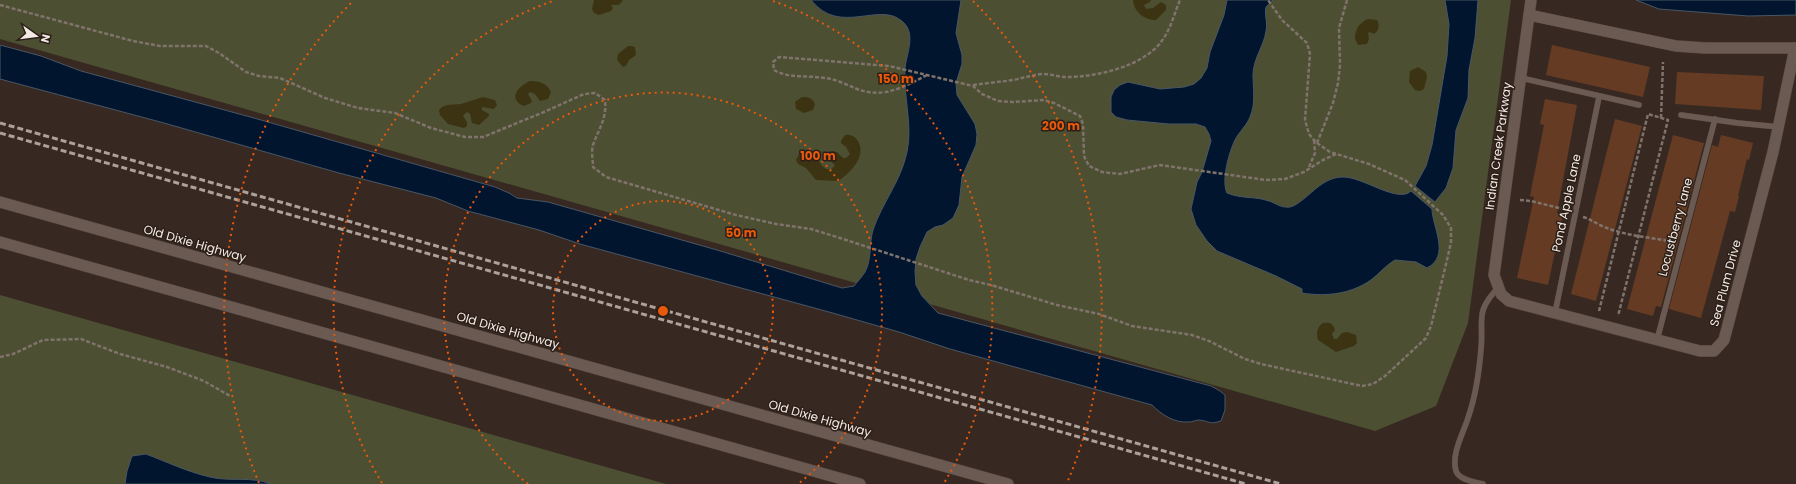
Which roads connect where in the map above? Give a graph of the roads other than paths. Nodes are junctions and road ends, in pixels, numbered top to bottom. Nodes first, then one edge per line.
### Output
1 (1531, 0) edge
2 (1529, 15) junction
3 (1796, 48) edge
4 (1521, 78) junction
5 (1599, 97) junction
6 (1639, 105) dead end
7 (1681, 115) dead end
8 (1715, 119) junction
9 (1779, 127) junction
10 (0, 202) edge
11 (0, 242) edge
12 (1500, 291) junction
13 (1555, 313) junction
14 (1657, 340) junction
15 (860, 484) edge
16 (1008, 484) edge
17 (1483, 484) edge

1 - 2 main road, Indian Creek Parkway
2 - 3 main road
2 - 4 main road, Indian Creek Parkway
3 - 9 main road, Sea Plum Drive
4 - 5 lane
4 - 12 main road, Indian Creek Parkway
5 - 6 lane
5 - 13 lane, Pond Apple Lane
7 - 8 lane
8 - 9 lane
8 - 14 lane, Locustberry Lane
9 - 14 main road, Sea Plum Drive
10 - 16 main road, Old Dixie Highway
11 - 15 main road
12 - 13 main road, Sea Plum Drive
12 - 17 lane
13 - 14 main road, Sea Plum Drive

